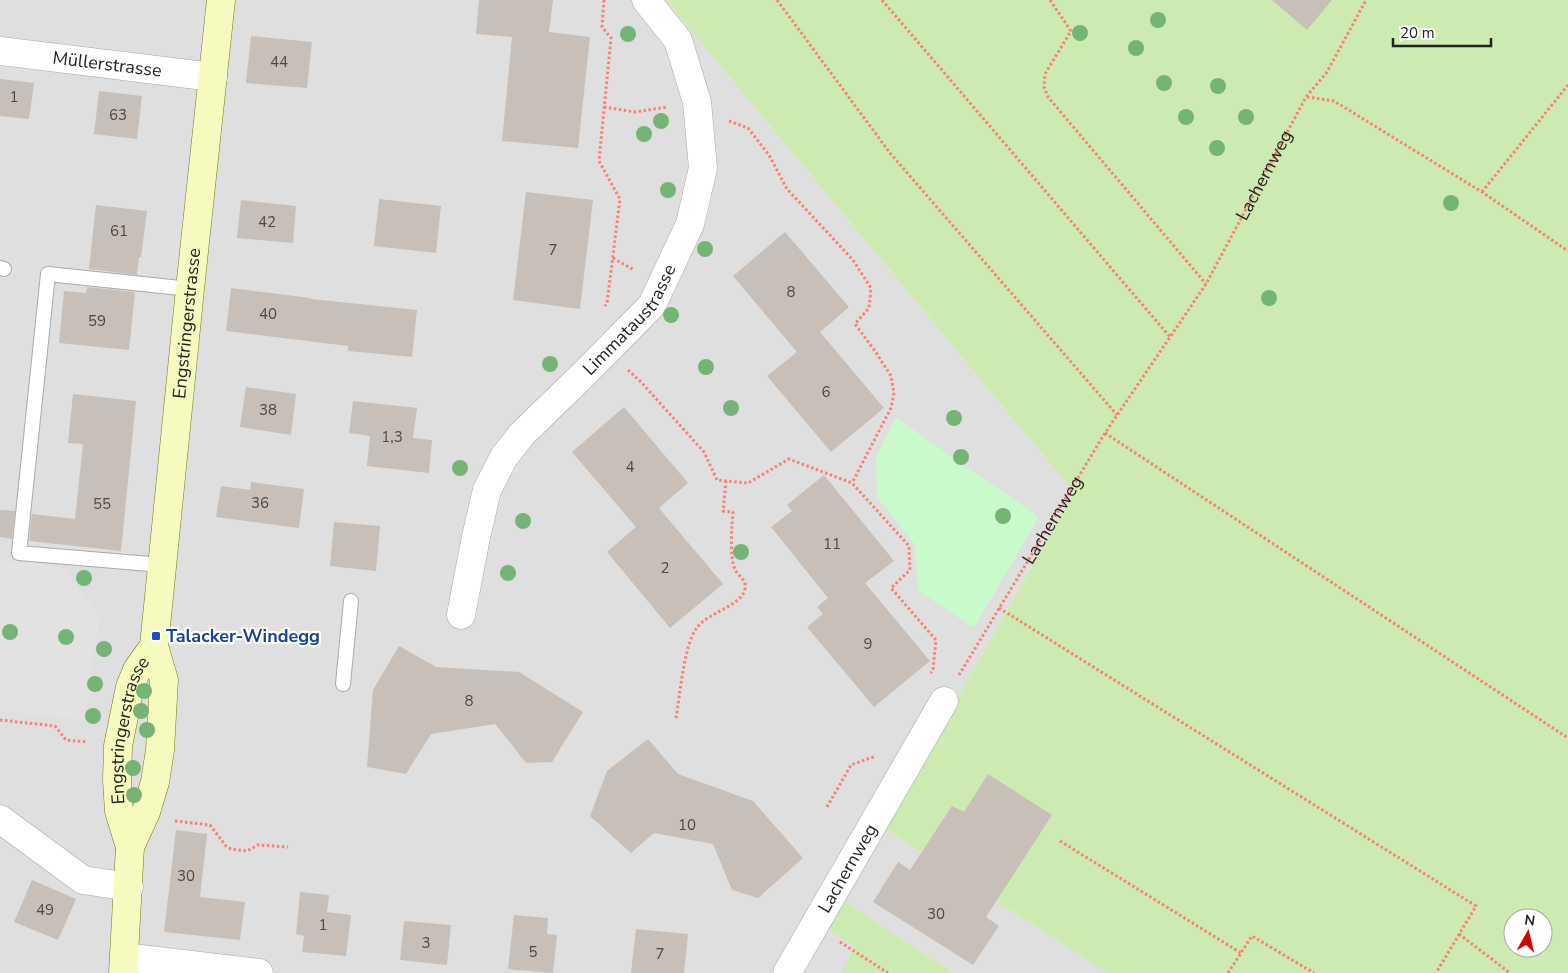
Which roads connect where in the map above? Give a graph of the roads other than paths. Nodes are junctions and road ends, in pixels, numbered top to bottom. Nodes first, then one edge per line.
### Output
1 (221, 0) edge
2 (646, 0) edge
3 (0, 51) edge
4 (213, 76) junction
5 (190, 289) junction
6 (162, 565) junction
7 (351, 601) dead end
8 (462, 615) dead end
9 (154, 646) junction
10 (343, 684) dead end
11 (944, 701) road end
12 (0, 819) edge
13 (130, 848) junction
14 (129, 887) junction
15 (124, 965) edge
16 (243, 972) edge
17 (787, 973) edge

1 - 4 main road, Engstringerstrasse
2 - 8 street, Limmataustrasse
3 - 4 street, Müllerstrasse
4 - 5 main road, Engstringerstrasse
5 - 6 main road, Engstringerstrasse
5 - 6 lane
6 - 9 main road, Engstringerstrasse
7 - 10 lane
9 - 13 main road, Engstringerstrasse
9 - 13 main road, Engstringerstrasse
11 - 17 street, Lachernweg
12 - 14 street
13 - 14 main road, Engstringerstrasse
14 - 15 main road, Engstringerstrasse
15 - 16 street

